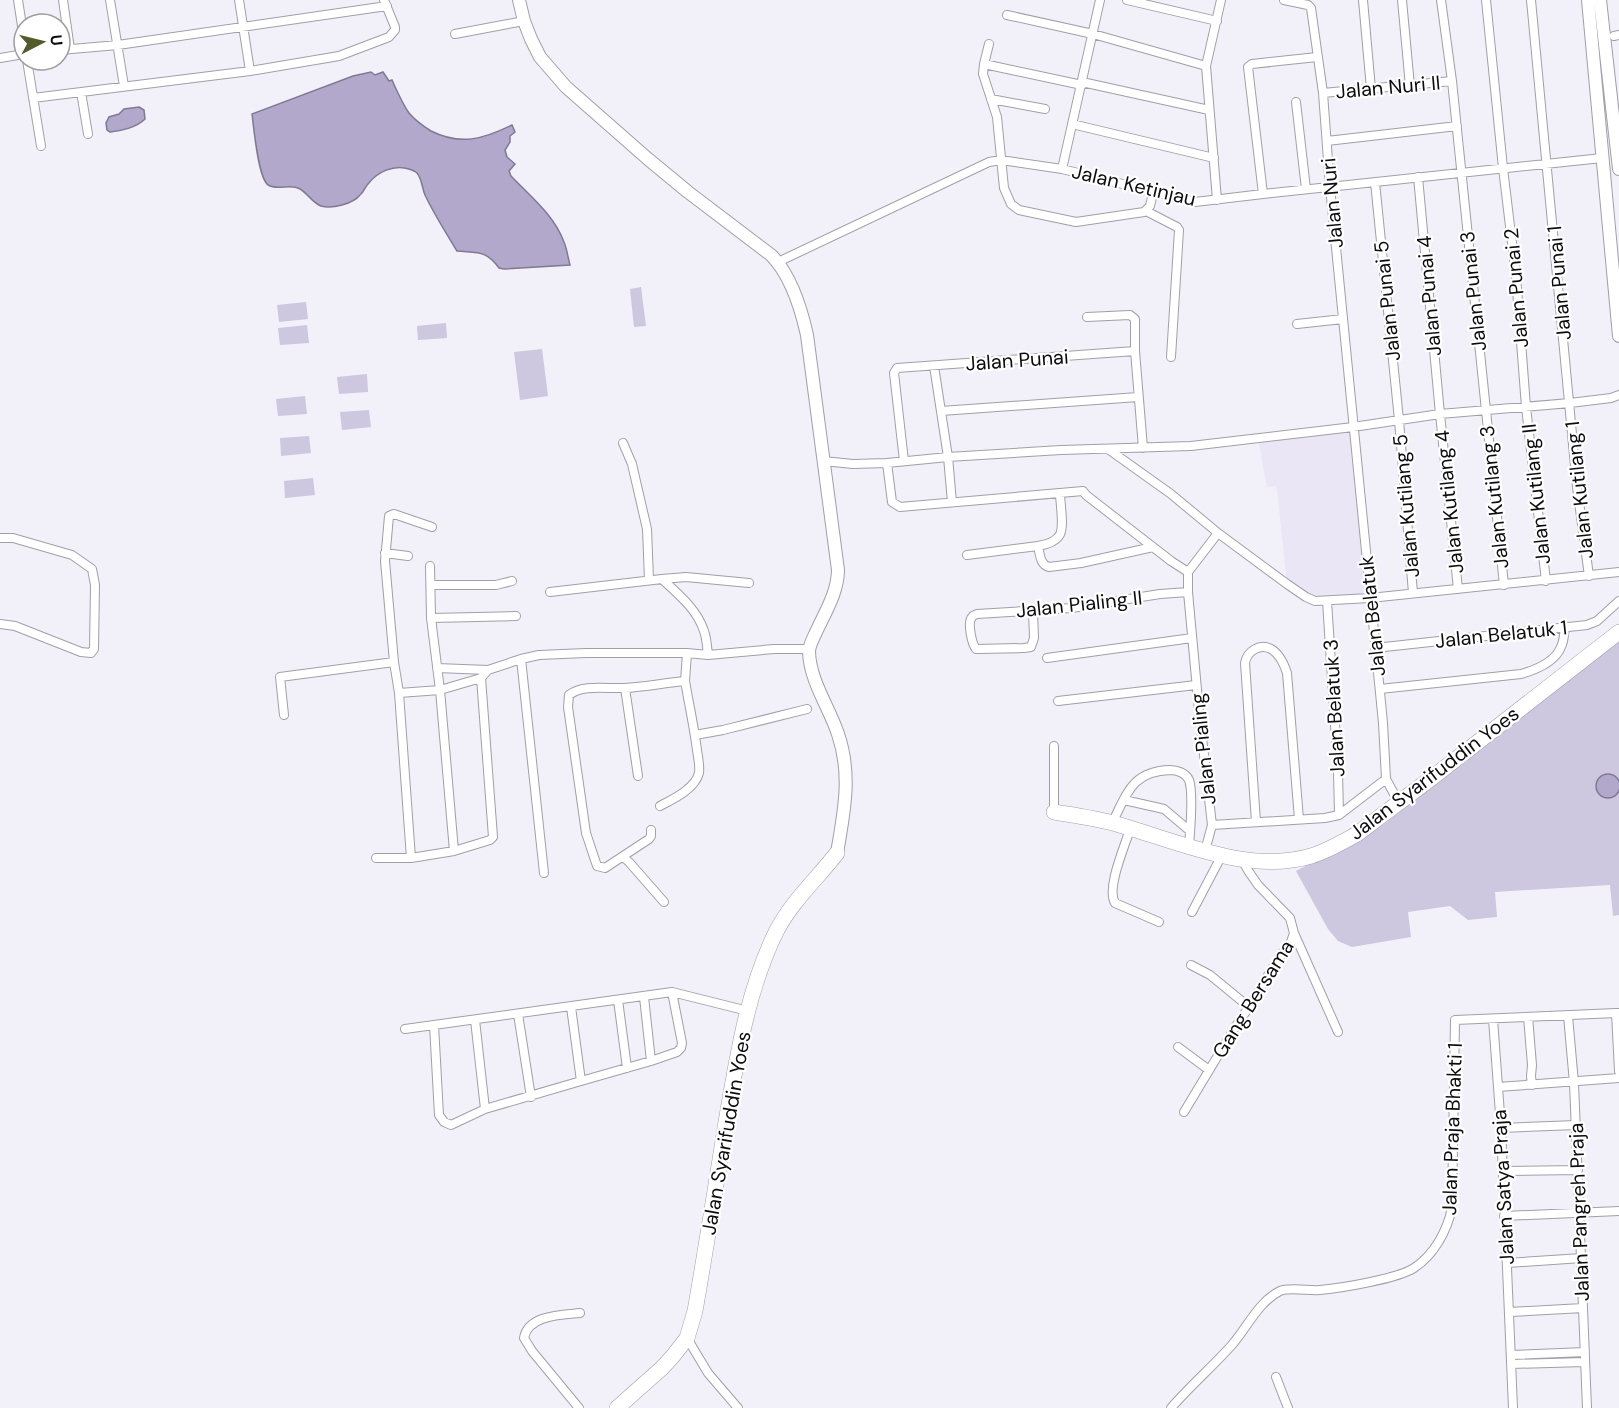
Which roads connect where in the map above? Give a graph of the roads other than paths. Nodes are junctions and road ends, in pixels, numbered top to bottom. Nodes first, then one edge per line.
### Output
1 (110, 0) edge
2 (238, 0) edge
3 (519, 0) edge
4 (1100, 0) edge
5 (1127, 0) edge
6 (1221, 0) edge
7 (1284, 0) edge
8 (1363, 0) edge
9 (1402, 0) edge
10 (1441, 0) edge
11 (1486, 0) edge
12 (1531, 0) edge
13 (1588, 0) edge
14 (1600, 0) edge
15 (386, 3) edge
16 (1007, 15) dead end
17 (524, 21) junction
18 (1217, 21) junction
19 (242, 27) junction
20 (455, 34) dead end
21 (1093, 34) junction
22 (989, 44) dead end
23 (118, 45) junction
24 (72, 49) edge
25 (1317, 57) junction
26 (984, 64) junction
27 (1206, 66) junction
28 (250, 71) junction
29 (29, 72) edge
30 (1452, 81) junction
31 (1082, 84) junction
32 (124, 86) junction
33 (1410, 86) junction
34 (1371, 89) junction
35 (81, 92) junction
36 (1323, 93) junction
37 (33, 98) junction
38 (991, 99) junction
39 (1296, 102) dead end
40 (1045, 109) dead end
41 (1209, 110) junction
42 (1072, 124) junction
43 (1457, 126) junction
44 (88, 134) dead end
45 (1327, 141) junction
46 (41, 146) dead end
47 (1602, 158) junction
48 (1214, 159) junction
49 (1001, 160) junction
50 (1619, 160) edge
51 (1547, 164) junction
52 (1503, 168) junction
53 (1062, 169) junction
54 (1461, 173) junction
55 (1418, 177) junction
56 (1375, 182) junction
57 (1330, 187) junction
58 (1306, 189) junction
59 (1153, 193) junction
60 (1263, 194) junction
61 (1217, 200) junction
62 (1146, 211) junction
63 (778, 262) junction
64 (1088, 317) dead end
65 (1343, 319) junction
66 (1297, 324) dead end
67 (1619, 336) edge
68 (1135, 351) junction
69 (1171, 357) dead end
70 (934, 366) junction
71 (1138, 397) junction
72 (1615, 397) edge
73 (1570, 403) junction
74 (1526, 407) junction
75 (1485, 410) junction
76 (941, 411) junction
77 (1440, 414) junction
78 (1399, 420) junction
79 (1353, 427) junction
80 (623, 443) dead end
81 (1143, 448) junction
82 (1107, 449) junction
83 (948, 457) junction
84 (823, 461) junction
85 (904, 461) junction
86 (887, 463) junction
87 (1060, 493) junction
88 (952, 502) junction
89 (432, 527) dead end
90 (1218, 533) junction
91 (0, 538) edge
92 (1038, 546) junction
93 (1153, 547) junction
94 (385, 553) junction
95 (967, 555) dead end
96 (408, 556) dead end
97 (430, 566) dead end
98 (1188, 572) junction
99 (1619, 572) edge
100 (1589, 576) junction
101 (662, 579) junction
102 (649, 580) junction
103 (513, 581) dead end
104 (1546, 581) junction
105 (749, 583) dead end
106 (431, 585) junction
107 (1504, 585) junction
108 (1458, 589) junction
109 (550, 592) dead end
110 (1188, 592) junction
111 (1413, 593) junction
112 (1370, 598) junction
113 (1327, 601) junction
114 (1619, 601) edge
115 (1033, 611) junction
116 (516, 616) dead end
117 (431, 618) junction
118 (0, 624) edge
119 (1565, 627) junction
120 (1619, 632) edge
121 (1192, 638) junction
122 (1375, 648) junction
123 (808, 649) junction
124 (687, 653) junction
125 (708, 655) junction
126 (1047, 658) dead end
127 (521, 659) junction
128 (394, 662) junction
129 (437, 668) junction
130 (488, 670) junction
131 (482, 678) junction
132 (685, 681) junction
133 (1196, 685) junction
134 (625, 688) junction
135 (1380, 689) junction
136 (440, 690) junction
137 (399, 693) junction
138 (1058, 701) dead end
139 (807, 709) dead end
140 (284, 715) dead end
141 (695, 735) junction
142 (1054, 746) dead end
143 (638, 776) dead end
144 (1386, 779) junction
145 (1124, 800) junction
146 (1399, 803) junction
147 (660, 806) dead end
148 (1054, 812) joint
149 (1339, 815) junction
150 (1299, 819) junction
151 (1256, 822) junction
152 (1112, 823) junction
153 (1212, 825) junction
154 (1130, 829) junction
155 (651, 830) dead end
156 (1189, 839) junction
157 (454, 851) junction
158 (1205, 851) junction
159 (837, 853) joint
160 (1222, 855) junction
161 (623, 857) junction
162 (376, 858) dead end
163 (411, 858) junction
164 (1242, 860) junction
165 (544, 873) dead end
166 (664, 902) dead end
167 (1192, 912) dead end
168 (1159, 922) dead end
169 (1294, 933) junction
170 (1191, 965) dead end
171 (672, 992) junction
172 (644, 997) junction
173 (618, 1000) junction
174 (571, 1007) junction
175 (1250, 1007) junction
176 (748, 1011) junction
177 (1618, 1013) edge
178 (518, 1014) junction
179 (1568, 1016) junction
180 (1528, 1017) junction
181 (1493, 1019) junction
182 (475, 1020) junction
183 (434, 1025) junction
184 (405, 1029) dead end
185 (1338, 1032) dead end
186 (1178, 1047) dead end
187 (651, 1061) junction
188 (627, 1068) junction
189 (1209, 1070) junction
190 (1619, 1071) edge
191 (1619, 1078) edge
192 (581, 1081) junction
193 (1574, 1083) junction
194 (1532, 1085) junction
195 (1498, 1087) junction
196 (531, 1097) junction
197 (485, 1109) junction
198 (1184, 1112) dead end
199 (1576, 1125) junction
200 (1501, 1128) junction
201 (1578, 1170) junction
202 (1503, 1171) junction
203 (1619, 1211) edge
204 (1580, 1213) junction
205 (1504, 1216) junction
206 (1582, 1258) junction
207 (1507, 1263) junction
208 (1583, 1308) junction
209 (1510, 1312) junction
210 (580, 1313) dead end
211 (687, 1338) junction
212 (1585, 1352) junction
213 (1511, 1360) junction
214 (1585, 1362) junction
215 (1276, 1377) dead end
216 (579, 1408) edge
217 (617, 1408) edge
218 (738, 1408) edge
219 (1171, 1408) edge
220 (1288, 1408) edge
221 (1513, 1408) edge
222 (1587, 1408) edge

1 - 23 street
2 - 19 street
3 - 17 street
4 - 21 street
5 - 18 street
6 - 18 street
7 - 25 street, Jalan Nuri
8 - 34 street
9 - 33 street
10 - 30 street, Jalan Punai 3
11 - 52 street, Jalan Punai 2
12 - 51 street
13 - 47 street
14 - 50 street
15 - 19 street
15 - 28 street
16 - 21 street
17 - 20 street
17 - 63 street
18 - 27 street
19 - 23 street
19 - 28 street
21 - 27 street
21 - 31 street
22 - 26 street
23 - 24 street
23 - 32 street
25 - 36 street, Jalan Nuri
25 - 60 street
26 - 31 street
26 - 38 street
27 - 41 street
28 - 32 street
29 - 37 street
30 - 33 street, Jalan Nuri II
30 - 43 street, Jalan Punai 3
31 - 41 street
31 - 42 street
32 - 35 street
33 - 34 street, Jalan Nuri II
34 - 36 street, Jalan Nuri II
35 - 37 street
35 - 44 street
36 - 45 street, Jalan Nuri
37 - 46 street
38 - 40 street
38 - 49 street
39 - 58 street
41 - 48 street
42 - 48 street
42 - 53 street
43 - 45 street
43 - 54 street, Jalan Punai 3
45 - 57 street, Jalan Nuri
47 - 50 street, Jalan Ketinjau
47 - 51 street, Jalan Ketinjau
47 - 67 street
48 - 61 street
49 - 53 street, Jalan Ketinjau
49 - 62 street
49 - 63 street, Jalan Ketinjau
51 - 52 street, Jalan Ketinjau
51 - 73 street, Jalan Punai 1
52 - 54 street, Jalan Ketinjau
52 - 74 street, Jalan Punai 2
53 - 59 street, Jalan Ketinjau
54 - 55 street, Jalan Ketinjau
54 - 75 street, Jalan Punai 3
55 - 56 street, Jalan Ketinjau
55 - 77 street, Jalan Punai 4
56 - 57 street, Jalan Ketinjau
56 - 78 street, Jalan Punai 5
57 - 58 street, Jalan Ketinjau
57 - 65 street, Jalan Nuri
58 - 60 street, Jalan Ketinjau
59 - 61 street, Jalan Ketinjau
59 - 62 street
60 - 61 street, Jalan Ketinjau
62 - 69 street
63 - 84 street
64 - 68 street
65 - 66 street
65 - 79 street, Jalan Nuri
68 - 70 street, Jalan Punai
68 - 71 street
70 - 76 street
70 - 85 street, Jalan Punai
71 - 76 street
71 - 81 street
72 - 73 street
73 - 74 street
73 - 100 street, Jalan Kutilang 1
74 - 75 street
74 - 104 street, Jalan Kutilang II
75 - 77 street
75 - 107 street, Jalan Kutilang 3
76 - 83 street
77 - 78 street
77 - 108 street, Jalan Kutilang 4
78 - 79 street
78 - 111 street, Jalan Kutilang 5
79 - 81 street
79 - 112 street, Jalan Belatuk
80 - 102 street
81 - 82 street
82 - 83 street
82 - 90 street
83 - 85 street
83 - 88 street
84 - 86 street
84 - 123 street
85 - 86 street
86 - 88 street
87 - 88 street
87 - 92 street
87 - 93 street
89 - 94 street
90 - 98 street
90 - 113 street
91 - 118 street
92 - 93 street
92 - 95 street
93 - 98 street
94 - 96 street
94 - 128 street
97 - 106 street
98 - 110 street, Jalan Pialing
99 - 100 street
100 - 104 street
101 - 102 street
101 - 105 street
101 - 125 street
102 - 109 street
103 - 106 street
104 - 107 street
106 - 117 street
107 - 108 street
108 - 111 street
110 - 115 street, Jalan Pialing II
110 - 121 street, Jalan Pialing
111 - 112 street
112 - 113 street
112 - 122 street, Jalan Belatuk
113 - 149 street, Jalan Belatuk 3
114 - 119 street, Jalan Belatuk 1
115 - 115 street, Jalan Pialing II
116 - 117 street
117 - 129 street
119 - 122 street, Jalan Belatuk 1
119 - 135 street
120 - 146 highway, Jalan Syarifuddin Yoes
121 - 126 street
121 - 133 street, Jalan Pialing
122 - 135 street, Jalan Belatuk
123 - 125 street
123 - 159 street
124 - 125 street
124 - 127 street
124 - 132 street
127 - 130 street
127 - 165 street
128 - 137 street
128 - 140 street
129 - 130 street
129 - 136 street
130 - 131 street
131 - 136 street
131 - 157 street
132 - 134 street
132 - 141 street
133 - 138 street
133 - 153 street, Jalan Pialing
134 - 143 street
134 - 161 street
135 - 144 street, Jalan Belatuk
136 - 137 street
136 - 157 street
137 - 163 street
139 - 141 street
141 - 147 street
142 - 148 street
144 - 146 street, Jalan Belatuk
144 - 149 street
145 - 152 street
145 - 156 street
145 - 156 street
146 - 164 highway, Jalan Syarifuddin Yoes
148 - 152 highway, Jalan Syarifuddin Yoes
149 - 150 street, Jalan Pialing
150 - 151 street, Jalan Pialing
150 - 151 street
151 - 153 street, Jalan Pialing
152 - 154 highway, Jalan Syarifuddin Yoes
153 - 158 street
154 - 156 highway, Jalan Syarifuddin Yoes
154 - 168 street
155 - 161 street
156 - 158 highway, Jalan Syarifuddin Yoes
157 - 163 street
158 - 160 highway, Jalan Syarifuddin Yoes
159 - 176 highway, Jalan Syarifuddin Yoes
160 - 164 highway, Jalan Syarifuddin Yoes
160 - 167 street
161 - 166 street
162 - 163 street
164 - 169 street, Gang Bersama
169 - 175 street, Gang Bersama
169 - 185 street
170 - 175 street
171 - 172 street
171 - 176 street
171 - 187 street
172 - 173 street
172 - 187 street
173 - 174 street
173 - 188 street
174 - 178 street
174 - 192 street
175 - 189 street, Gang Bersama
176 - 211 highway, Jalan Syarifuddin Yoes
177 - 179 street, Jalan Praja Bhakti 1
177 - 190 street
178 - 182 street
178 - 196 street
179 - 180 street, Jalan Praja Bhakti 1
179 - 193 street, Jalan Pangreh Praja
180 - 181 street, Jalan Praja Bhakti 1
180 - 194 street
181 - 195 street
181 - 219 street, Jalan Praja Bhakti 1
182 - 183 street
182 - 197 street
183 - 184 street
183 - 197 street
186 - 189 street
187 - 188 street
188 - 192 street
189 - 198 street, Gang Bersama
191 - 193 street, Jalan Satya Praja
192 - 196 street
193 - 194 street, Jalan Satya Praja
193 - 199 street, Jalan Pangreh Praja
194 - 195 street, Jalan Satya Praja
195 - 200 street, Jalan Satya Praja
196 - 197 street
199 - 200 street
199 - 201 street, Jalan Pangreh Praja
200 - 202 street, Jalan Satya Praja
201 - 202 street
201 - 204 street, Jalan Pangreh Praja
202 - 205 street, Jalan Satya Praja
203 - 204 street
204 - 205 street
204 - 206 street, Jalan Pangreh Praja
205 - 207 street, Jalan Satya Praja
206 - 207 street
206 - 208 street, Jalan Pangreh Praja
207 - 209 street, Jalan Satya Praja
208 - 209 street
208 - 212 street, Jalan Pangreh Praja
209 - 213 street, Jalan Satya Praja
210 - 216 street
211 - 217 highway, Jalan Syarifuddin Yoes
211 - 218 street
212 - 213 street
212 - 214 street, Jalan Pangreh Praja
213 - 214 street
213 - 221 street, Jalan Satya Praja
214 - 222 street, Jalan Pangreh Praja
215 - 220 street

